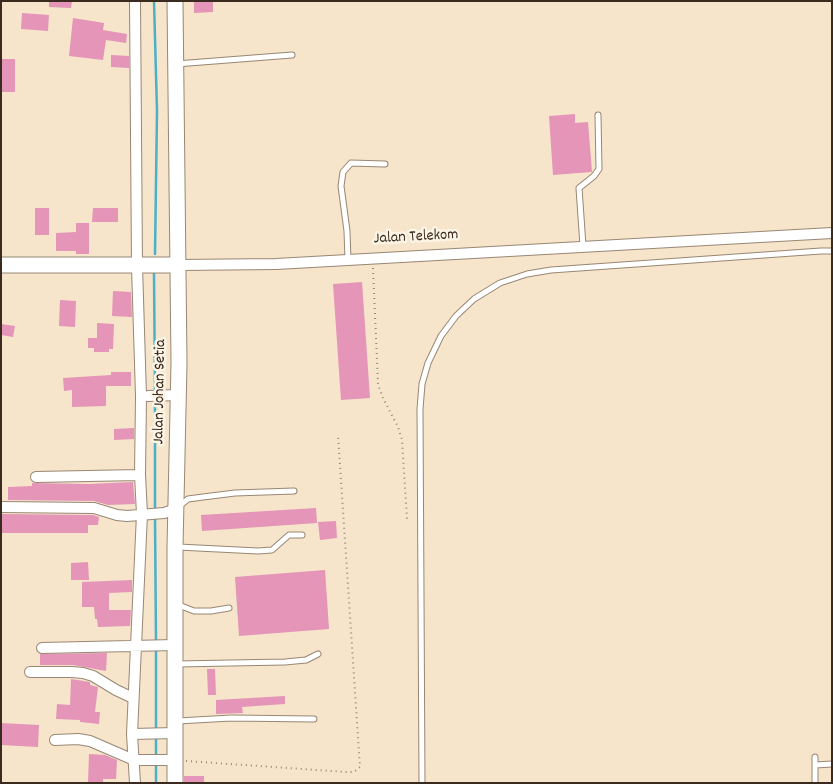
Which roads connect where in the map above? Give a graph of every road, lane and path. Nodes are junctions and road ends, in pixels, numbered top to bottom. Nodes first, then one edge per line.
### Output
1 (135, 1) edge
2 (175, 1) edge
3 (292, 55) dead end
4 (176, 64) junction
5 (598, 115) dead end
6 (384, 164) dead end
7 (832, 233) edge
8 (583, 246) junction
9 (832, 252) edge
10 (373, 258) junction
11 (348, 260) junction
12 (1, 265) edge
13 (179, 265) junction
14 (137, 266) junction
15 (175, 395) junction
16 (148, 396) dead end
17 (140, 475) junction
18 (36, 477) dead end
19 (294, 491) dead end
20 (1, 508) edge
21 (170, 511) junction
22 (145, 514) junction
23 (407, 519) dead end
24 (302, 535) dead end
25 (175, 547) junction
26 (176, 604) junction
27 (229, 608) dead end
28 (170, 644) junction
29 (140, 645) junction
30 (42, 648) dead end
31 (318, 654) dead end
32 (176, 664) junction
33 (30, 672) dead end
34 (133, 698) junction
35 (314, 719) dead end
36 (170, 729) junction
37 (137, 734) junction
38 (55, 740) dead end
39 (815, 757) dead end
40 (137, 760) junction
41 (170, 760) junction
42 (832, 764) edge
43 (815, 765) junction
44 (135, 783) edge
45 (176, 783) edge
46 (422, 783) edge
47 (815, 783) edge

1 - 14 street
2 - 4 main road, Jalan Johan Setia
3 - 4 lane
4 - 13 main road, Jalan Johan Setia
5 - 8 lane
6 - 11 lane
7 - 8 street, Jalan Telekom
8 - 10 street, Jalan Telekom
9 - 46 lane
10 - 11 street, Jalan Telekom
10 - 23 path
11 - 13 street, Jalan Telekom
12 - 14 main road, Jalan Telekom
13 - 14 main road, Jalan Telekom
13 - 15 main road, Jalan Johan Setia
14 - 17 street
15 - 16 street
15 - 21 main road, Jalan Johan Setia
17 - 18 street
17 - 22 street
19 - 21 lane
20 - 22 street
21 - 22 street
21 - 25 main road, Jalan Johan Setia
22 - 29 street
24 - 25 lane
25 - 26 main road, Jalan Johan Setia
26 - 27 lane
26 - 28 main road, Jalan Johan Setia
28 - 29 street
28 - 32 main road, Jalan Johan Setia
29 - 30 street
29 - 34 street
31 - 32 lane
32 - 36 main road, Jalan Johan Setia
33 - 34 street
34 - 37 street
35 - 36 lane
36 - 37 street
36 - 41 main road, Jalan Johan Setia
37 - 40 street
38 - 40 street
39 - 43 lane
40 - 41 street
40 - 44 street
41 - 45 main road, Jalan Johan Setia
42 - 43 lane
43 - 47 lane

